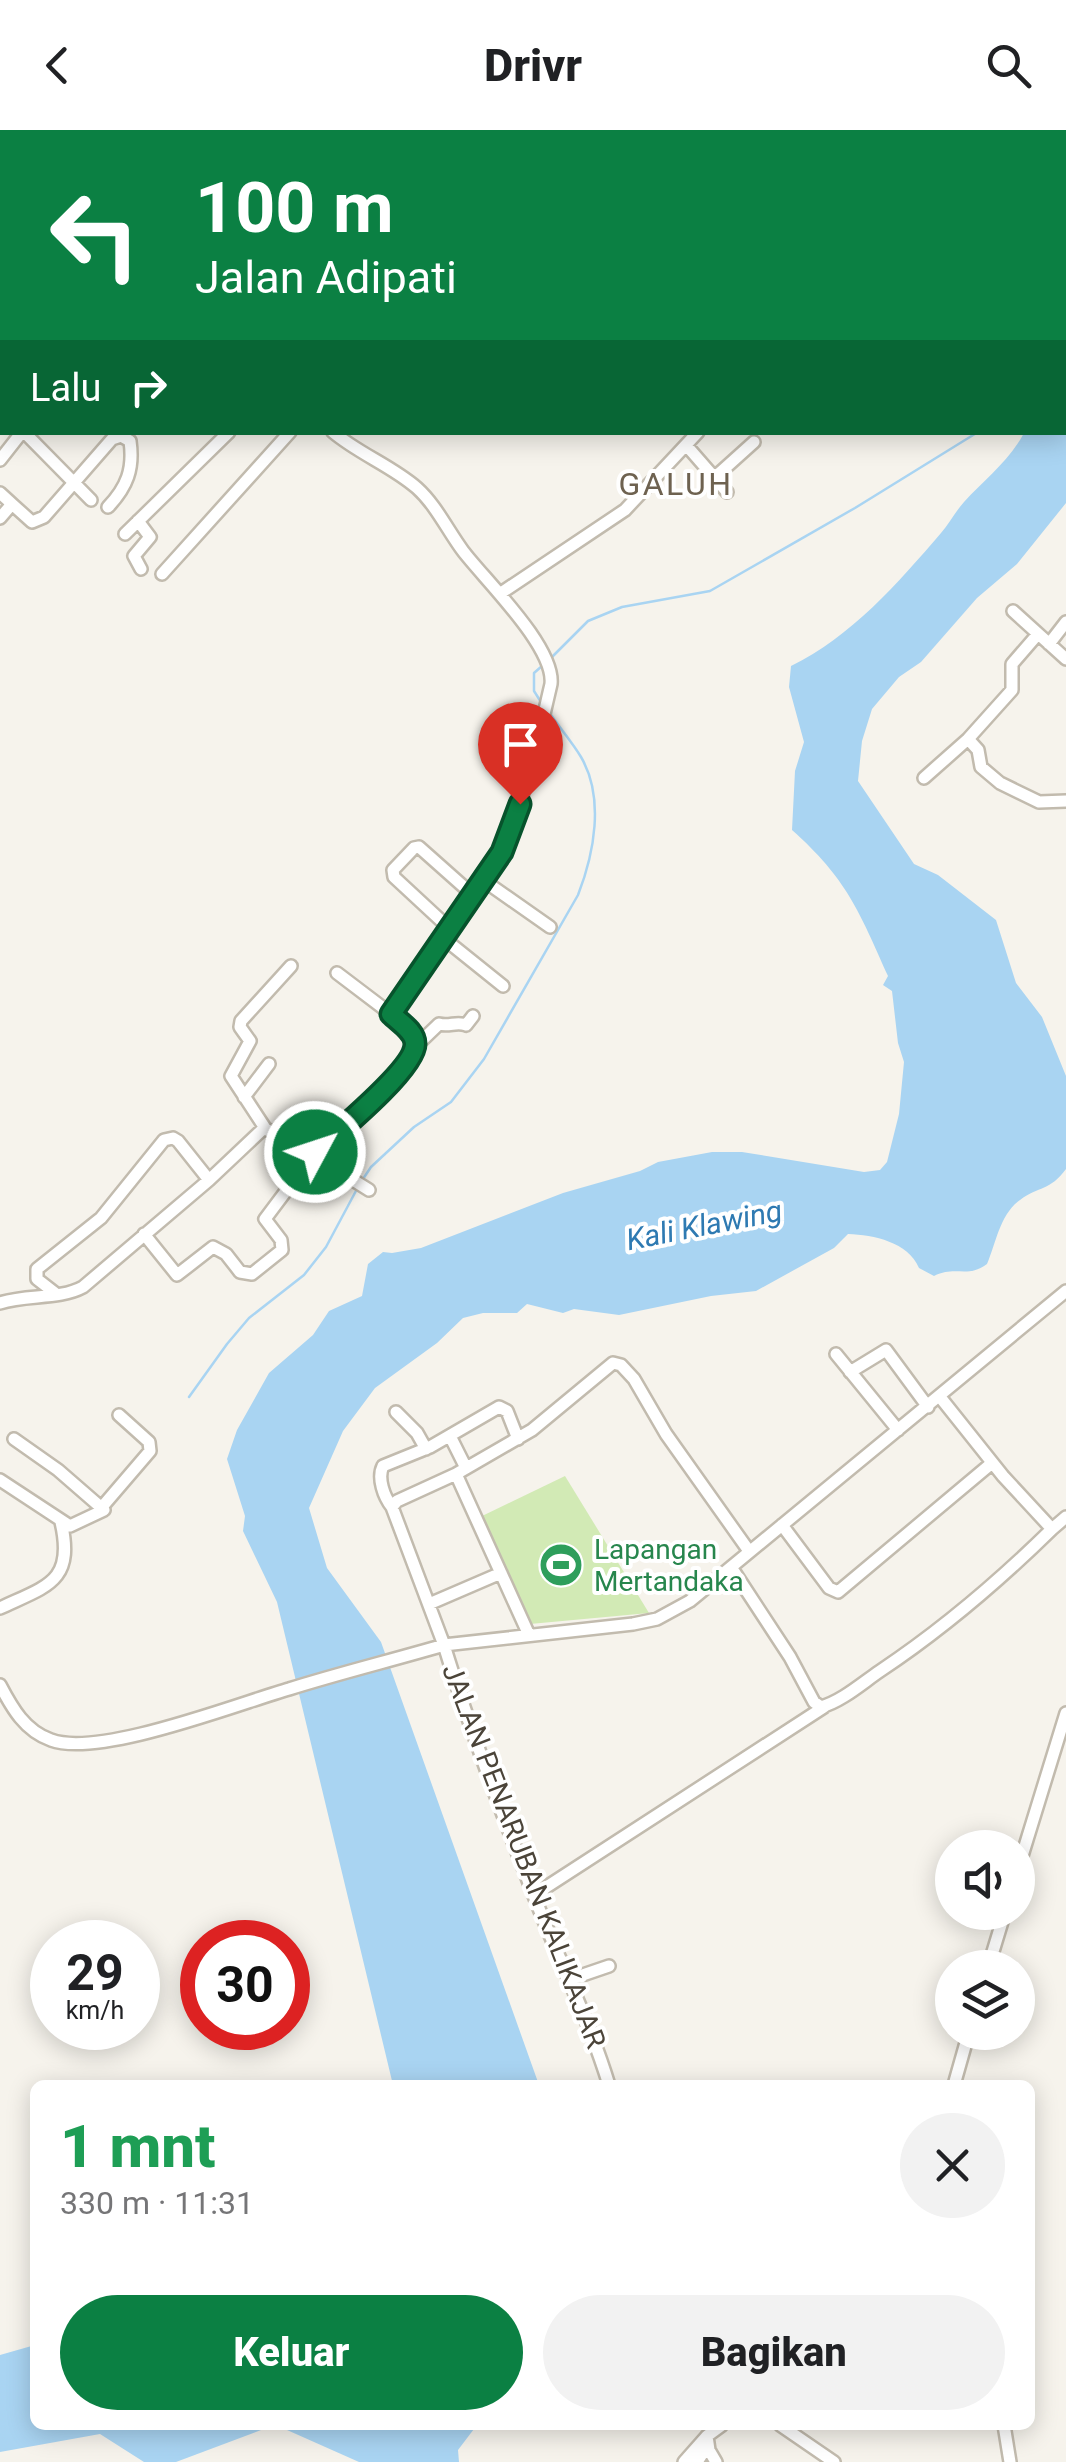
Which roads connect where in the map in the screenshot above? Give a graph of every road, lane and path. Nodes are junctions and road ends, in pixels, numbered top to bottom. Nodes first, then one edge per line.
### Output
1 (21, 435) edge
2 (26, 435) edge
3 (226, 435) edge
4 (287, 435) edge
5 (338, 435) edge
6 (690, 437) edge
7 (754, 442) dead end
8 (0, 460) edge
9 (714, 478) junction
10 (72, 485) junction
11 (726, 492) dead end
12 (0, 493) edge
13 (91, 500) dead end
14 (12, 504) junction
15 (108, 508) dead end
16 (0, 518) edge
17 (138, 521) junction
18 (125, 534) dead end
19 (142, 570) dead end
20 (162, 574) dead end
21 (501, 594) junction
22 (1013, 611) dead end
23 (1066, 622) edge
24 (1038, 634) junction
25 (1049, 644) junction
26 (1066, 659) edge
27 (968, 739) junction
28 (924, 778) dead end
29 (1066, 801) edge
30 (484, 880) junction
31 (473, 895) junction
32 (550, 927) dead end
33 (446, 932) junction
34 (291, 966) dead end
35 (337, 973) dead end
36 (502, 986) dead end
37 (391, 1014) junction
38 (473, 1016) dead end
39 (414, 1048) junction
40 (269, 1064) dead end
41 (244, 1097) junction
42 (266, 1128) junction
43 (314, 1154) junction
44 (210, 1180) junction
45 (369, 1190) dead end
46 (144, 1234) junction
47 (55, 1294) junction
48 (1063, 1299) edge
49 (0, 1303) edge
50 (836, 1354) dead end
51 (850, 1372) junction
52 (940, 1398) junction
53 (928, 1407) junction
54 (396, 1412) dead end
55 (119, 1415) dead end
56 (898, 1430) junction
57 (450, 1436) junction
58 (518, 1439) junction
59 (14, 1440) dead end
60 (426, 1448) junction
61 (992, 1463) junction
62 (461, 1471) junction
63 (0, 1480) edge
64 (102, 1507) junction
65 (392, 1507) junction
66 (1066, 1517) edge
67 (61, 1522) junction
68 (782, 1524) junction
69 (1052, 1530) junction
70 (749, 1551) junction
71 (731, 1567) junction
72 (501, 1573) junction
73 (428, 1604) junction
74 (0, 1608) edge
75 (529, 1635) junction
76 (444, 1645) junction
77 (0, 1685) edge
78 (825, 1706) junction
79 (1066, 1713) edge
80 (1030, 1830) edge
81 (534, 1895) junction
82 (609, 1966) dead end
83 (570, 1980) junction
84 (964, 2050) edge
85 (607, 2080) edge
86 (955, 2080) edge
87 (718, 2430) edge
88 (787, 2430) edge
89 (1005, 2430) edge
90 (708, 2441) junction
91 (684, 2462) edge
92 (697, 2462) edge
93 (716, 2462) edge
94 (834, 2462) edge
95 (1010, 2462) edge

1 - 8 street
2 - 10 street
3 - 17 street
4 - 20 street
5 - 21 street
6 - 9 street
6 - 21 street
7 - 9 street
9 - 11 street
10 - 13 street
10 - 14 street
10 - 15 street
12 - 14 street
14 - 16 street
17 - 18 street
17 - 19 street
21 - 30 street
22 - 24 street
23 - 25 street
24 - 25 street
24 - 27 street
25 - 26 street
27 - 28 street
27 - 29 street
30 - 31 street
30 - 32 street
31 - 33 street
31 - 33 street
33 - 36 street
33 - 37 street
34 - 41 street
35 - 37 street
37 - 39 street
38 - 39 street
39 - 43 street
40 - 41 street
41 - 42 street
42 - 43 street
42 - 44 street
43 - 45 street
43 - 46 street
44 - 46 street
44 - 47 street
46 - 47 street
47 - 49 street
48 - 52 street, JALAN PENARUBAN KALIKAJAR
50 - 51 street
51 - 53 street
51 - 56 street
52 - 53 street, JALAN PENARUBAN KALIKAJAR
52 - 61 street
53 - 56 street, JALAN PENARUBAN KALIKAJAR
54 - 60 street
55 - 64 street
56 - 68 street, JALAN PENARUBAN KALIKAJAR
57 - 58 street
57 - 60 street
57 - 62 street
58 - 62 street
58 - 70 street
59 - 64 street
60 - 65 street
61 - 68 street
61 - 69 street
62 - 65 street
62 - 72 street
63 - 67 street
64 - 67 street
65 - 73 street
66 - 69 street
67 - 74 street
68 - 70 street, JALAN PENARUBAN KALIKAJAR
69 - 78 street
70 - 71 street, JALAN PENARUBAN KALIKAJAR
71 - 75 street, JALAN PENARUBAN KALIKAJAR
71 - 78 street
72 - 73 street
72 - 75 street
73 - 76 street
75 - 76 street, JALAN PENARUBAN KALIKAJAR
76 - 77 street
76 - 81 street, JALAN PENARUBAN KALIKAJAR
78 - 81 street
79 - 80 street
81 - 83 street, JALAN PENARUBAN KALIKAJAR
82 - 83 street
83 - 85 street, JALAN PENARUBAN KALIKAJAR
84 - 86 street
87 - 90 street
88 - 94 street
89 - 95 street
90 - 91 street
90 - 92 street
90 - 93 street

